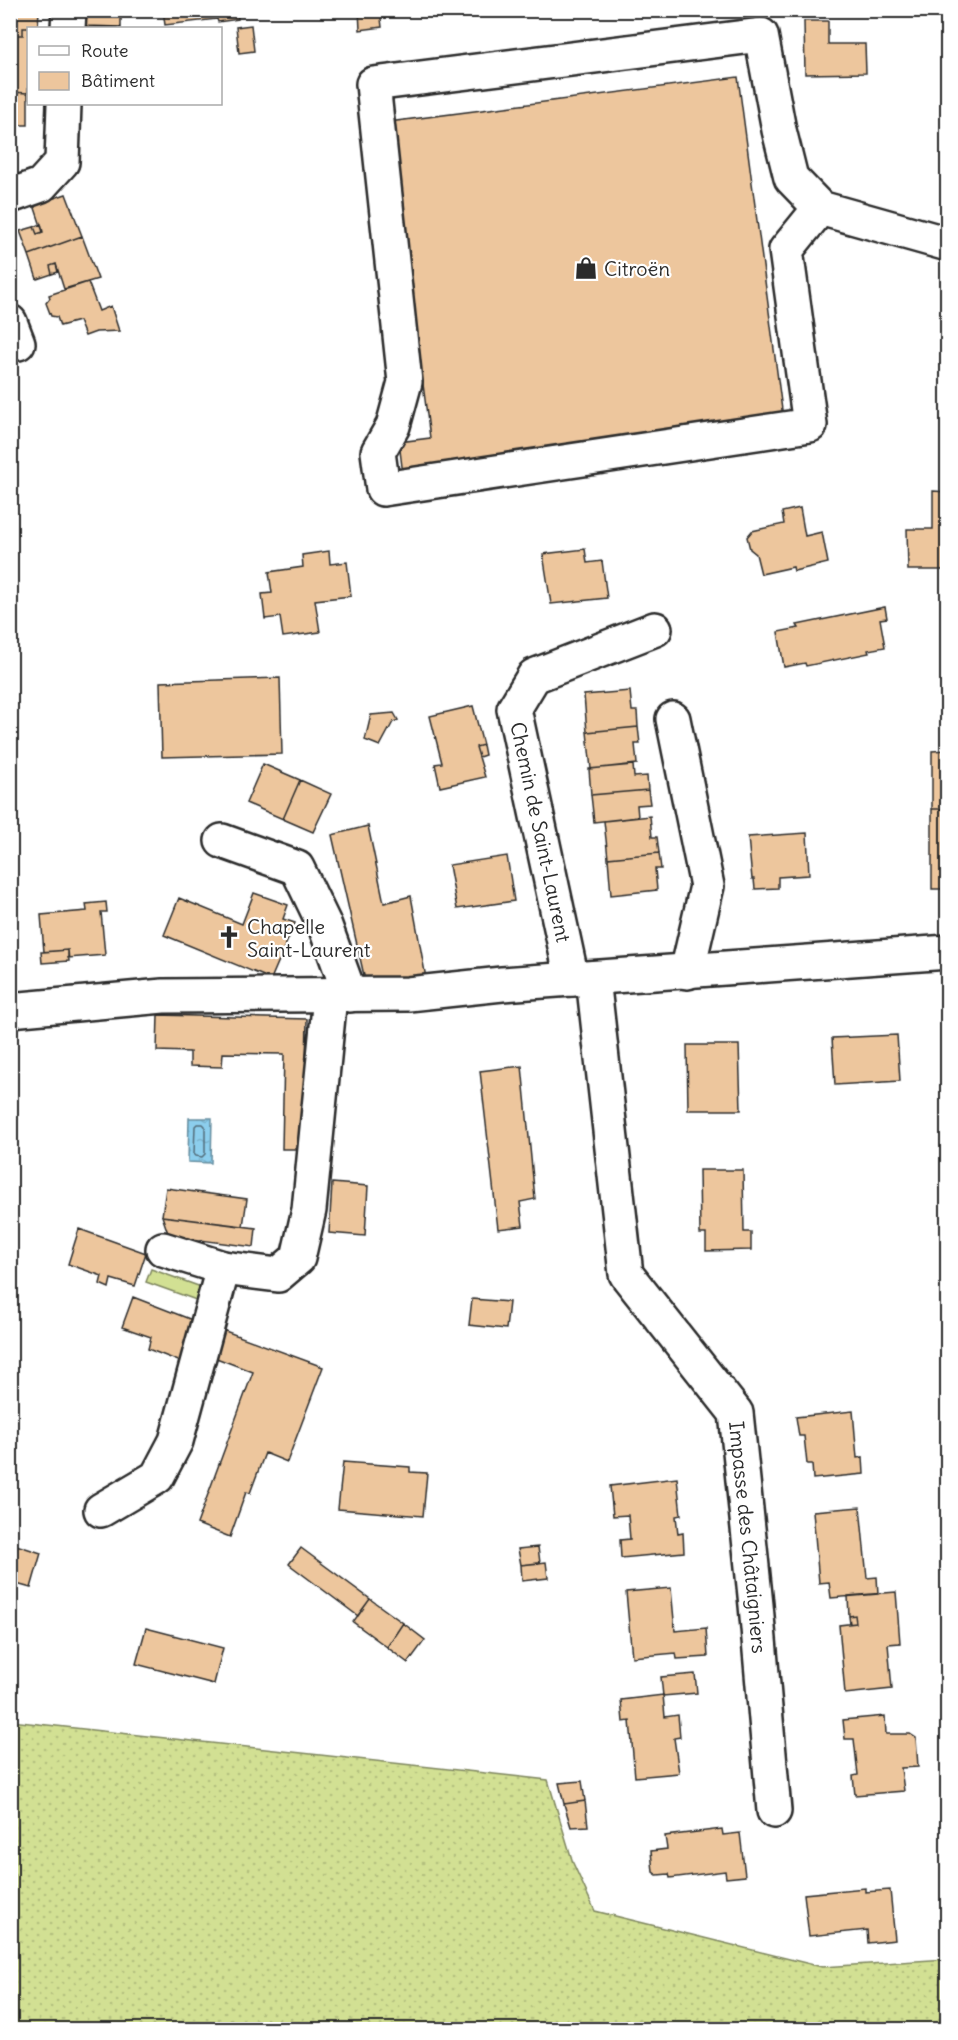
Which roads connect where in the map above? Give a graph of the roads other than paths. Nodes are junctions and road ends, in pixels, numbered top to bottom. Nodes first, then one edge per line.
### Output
1 (69, 10) edge
2 (68, 27) edge
3 (64, 105) edge
4 (10, 196) edge
5 (820, 208) junction
6 (948, 244) edge
7 (655, 629) dead end
8 (673, 719) dead end
9 (222, 841) dead end
10 (948, 952) edge
11 (687, 972) junction
12 (582, 979) junction
13 (340, 995) junction
14 (10, 1010) edge
15 (163, 1249) dead end
16 (223, 1268) junction
17 (101, 1510) dead end
18 (774, 1811) dead end

1 - 2 street
3 - 4 street
5 - 5 street
5 - 6 street
7 - 12 street, Chemin de Saint-Laurent
8 - 11 street
9 - 13 street
10 - 11 street
11 - 12 street
12 - 13 street
12 - 18 street, Impasse des Châtaigniers
13 - 14 street
13 - 16 street
15 - 16 street
16 - 17 street

